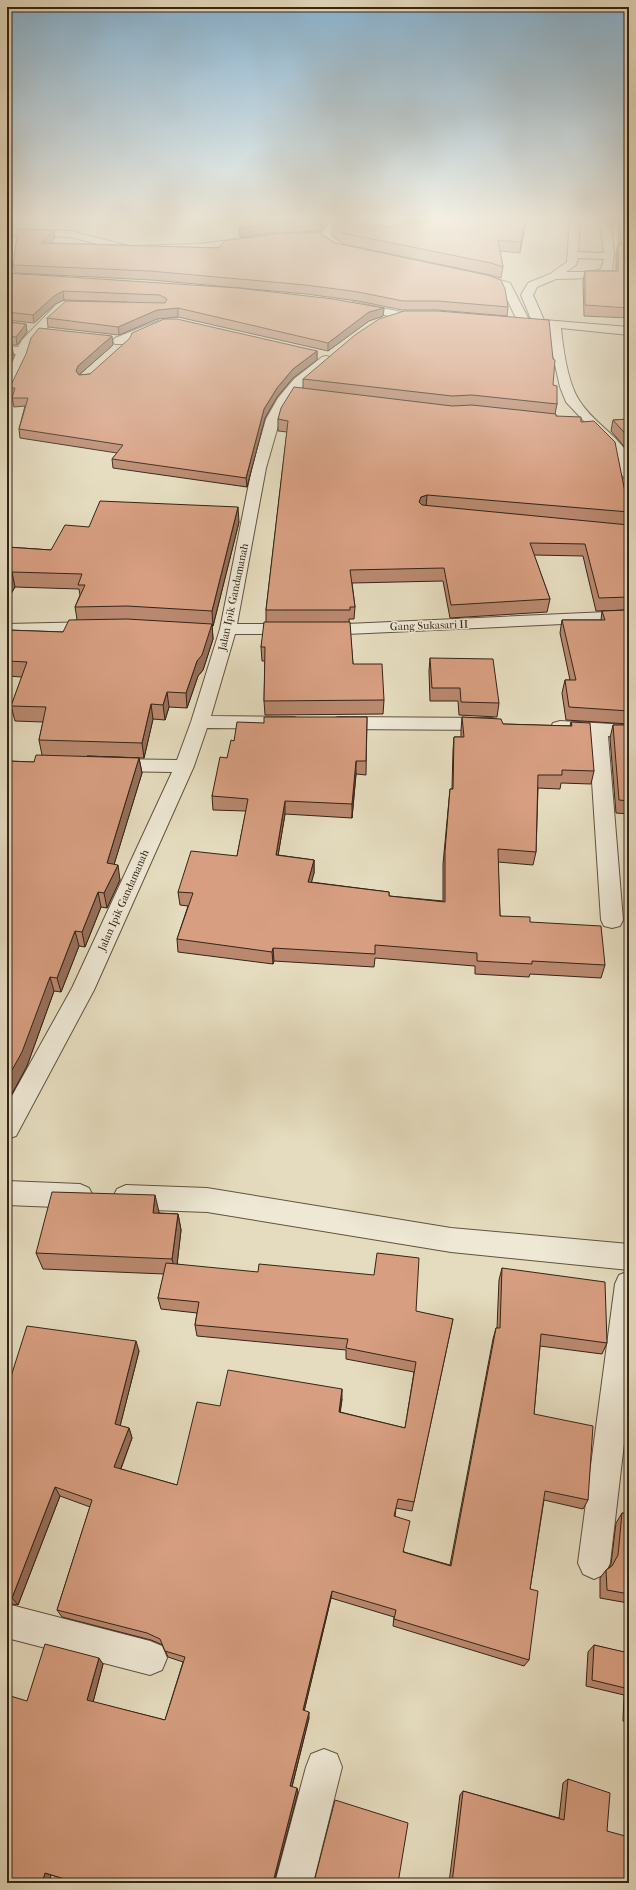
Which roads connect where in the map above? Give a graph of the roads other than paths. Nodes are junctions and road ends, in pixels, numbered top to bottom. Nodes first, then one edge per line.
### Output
1 (59, 309) edge
2 (378, 309) edge
3 (527, 309) edge
4 (533, 309) edge
5 (502, 320) edge
6 (169, 322) edge
7 (539, 323) junction
8 (374, 325) edge
9 (629, 331) edge
10 (7, 350) edge
11 (23, 350) junction
12 (328, 353) edge
13 (113, 354) edge
14 (7, 388) edge
15 (570, 422) edge
16 (594, 424) junction
17 (629, 475) edge
18 (629, 616) edge
19 (109, 627) edge
20 (7, 629) edge
21 (222, 632) junction
22 (200, 722) junction
23 (505, 724) edge
24 (544, 726) edge
25 (598, 729) junction
26 (629, 730) edge
27 (91, 764) edge
28 (184, 766) junction
29 (612, 920) dead end
30 (7, 1128) edge
31 (7, 1193) edge
32 (629, 1257) edge
33 (629, 1284) edge
34 (594, 1563) dead end
35 (7, 1621) edge
36 (150, 1658) dead end
37 (324, 1767) dead end
38 (294, 1883) edge

1 - 11 street
2 - 8 street
3 - 7 street
4 - 7 street
5 - 7 street
6 - 13 street
7 - 9 street
7 - 16 street
10 - 11 street
11 - 14 street
12 - 21 street, Jalan Ipik Gandamanah
15 - 16 street
16 - 17 street
18 - 21 street, Gang Sukasari II
19 - 20 street
21 - 22 street, Jalan Ipik Gandamanah
22 - 23 street
22 - 28 street, Jalan Ipik Gandamanah
24 - 25 street
25 - 26 street
25 - 29 street
27 - 28 street
28 - 30 street, Jalan Ipik Gandamanah
31 - 32 street
33 - 34 street
35 - 36 street
37 - 38 street

